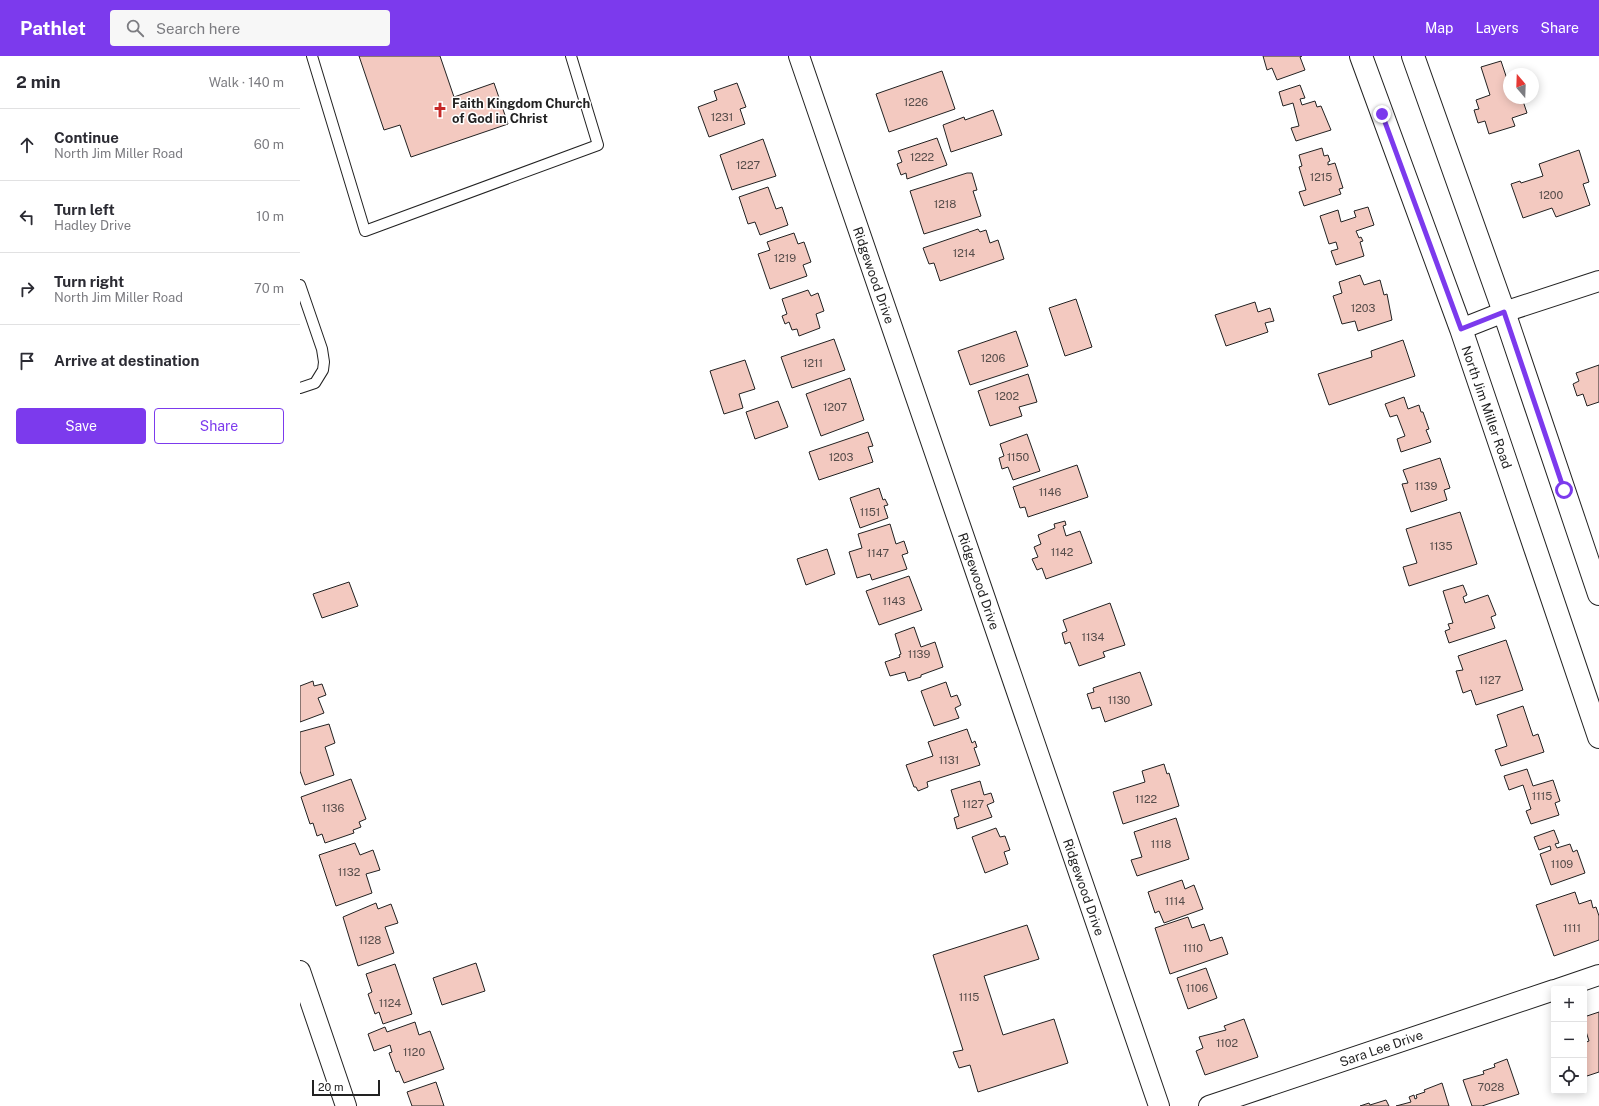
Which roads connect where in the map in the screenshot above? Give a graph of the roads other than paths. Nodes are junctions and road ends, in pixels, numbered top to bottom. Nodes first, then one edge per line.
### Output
1 (312, 56) edge
2 (571, 56) edge
3 (799, 56) edge
4 (1361, 56) edge
5 (1413, 56) edge
6 (1599, 281) edge
7 (300, 285) edge
8 (1504, 312) junction
9 (1461, 329) junction
10 (300, 388) edge
11 (1599, 594) edge
12 (1599, 737) edge
13 (300, 971) edge
14 (1599, 975) edge
15 (1567, 986) edge
16 (1551, 991) edge
17 (346, 1106) edge
18 (1159, 1106) edge
19 (1209, 1106) edge

1 - 2 lane
3 - 18 street, Ridgewood Drive
4 - 9 main road, North Jim Miller Road
5 - 8 main road
6 - 8 street
7 - 10 lane
8 - 9 street
8 - 11 main road
9 - 12 main road, North Jim Miller Road
13 - 17 street
14 - 15 street
16 - 19 street, Sara Lee Drive

